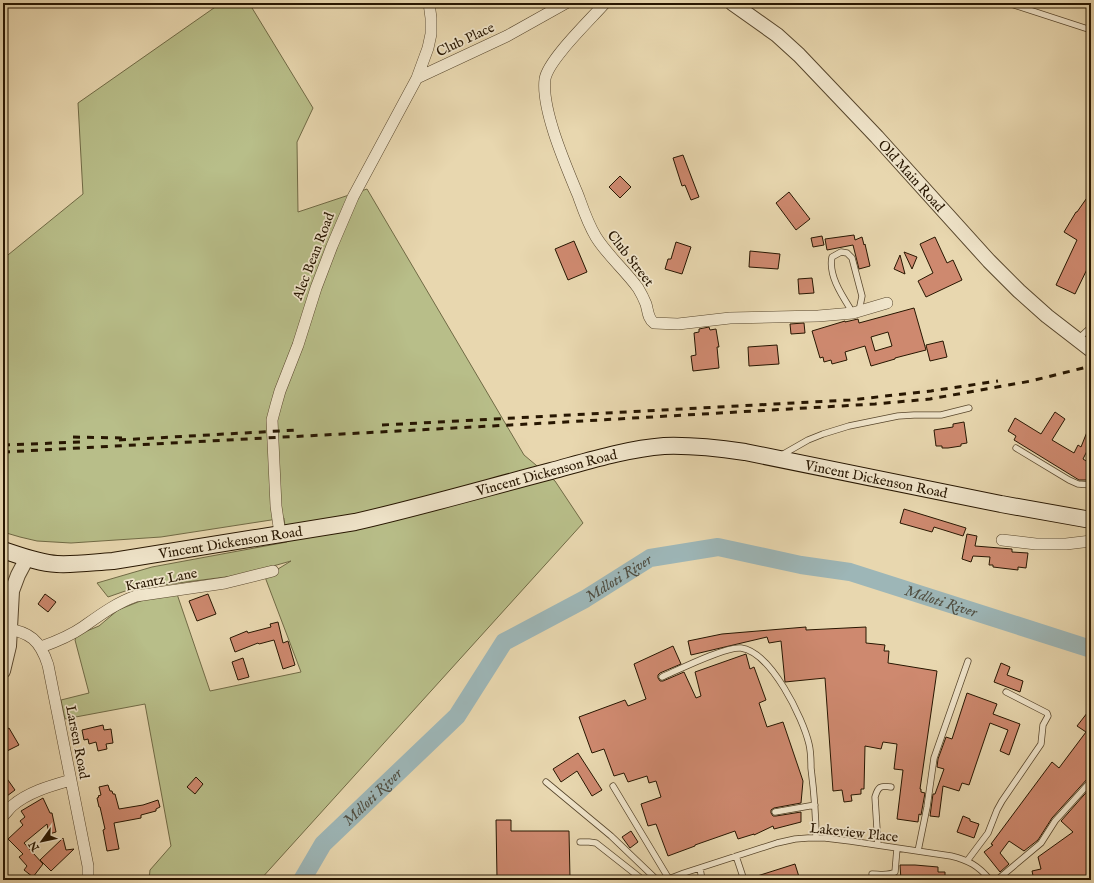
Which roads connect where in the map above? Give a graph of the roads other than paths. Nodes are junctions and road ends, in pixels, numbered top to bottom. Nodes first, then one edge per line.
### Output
1 (429, 3) edge
2 (566, 3) edge
3 (605, 3) edge
4 (732, 3) edge
5 (1008, 3) edge
6 (1091, 30) edge
7 (417, 78) junction
8 (887, 303) dead end
9 (856, 312) junction
10 (1091, 327) edge
11 (1077, 340) junction
12 (1091, 350) edge
13 (969, 408) dead end
14 (1016, 448) dead end
15 (776, 458) junction
16 (1091, 485) edge
17 (1091, 520) edge
18 (280, 534) junction
19 (1002, 540) dead end
20 (1091, 542) edge
21 (3, 550) edge
22 (28, 558) junction
23 (273, 571) dead end
24 (7, 628) edge
25 (41, 647) junction
26 (968, 661) dead end
27 (3, 671) edge
28 (662, 677) dead end
29 (1006, 692) dead end
30 (71, 780) junction
31 (1091, 781) edge
32 (546, 782) dead end
33 (613, 786) dead end
34 (891, 787) dead end
35 (816, 805) junction
36 (775, 812) dead end
37 (3, 816) edge
38 (816, 838) junction
39 (580, 842) dead end
40 (878, 845) junction
41 (896, 848) junction
42 (918, 851) junction
43 (736, 856) junction
44 (967, 861) junction
45 (700, 868) junction
46 (872, 874) dead end
47 (668, 879) edge
48 (87, 880) edge
49 (643, 880) edge
50 (657, 880) edge
51 (702, 880) edge
52 (744, 880) edge
53 (990, 880) edge
54 (997, 880) edge

1 - 7 street, Alec Bean Road
2 - 7 street, Club Place
3 - 9 street, Club Street
4 - 11 street, Old Main Road
5 - 6 lane
7 - 18 street, Alec Bean Road
8 - 9 street, Club Street
9 - 9 lane
10 - 11 lane
11 - 12 street, Old Main Road
13 - 15 lane
14 - 16 lane
15 - 17 main road, Vincent Dickenson Road
15 - 18 main road, Vincent Dickenson Road
18 - 22 main road, Vincent Dickenson Road
19 - 20 street
21 - 22 main road, Vincent Dickenson Road
22 - 24 street
23 - 25 street, Krantz Lane
24 - 25 street, Larsen Road
24 - 27 street
25 - 30 street, Larsen Road
26 - 42 lane
28 - 35 lane
29 - 44 lane
30 - 37 street
30 - 48 street, Larsen Road
31 - 54 lane
32 - 50 lane
33 - 47 lane
34 - 40 lane
35 - 36 lane
35 - 38 lane
38 - 40 lane, Lakeview Place
38 - 43 lane, Lakeview Place
39 - 49 lane
40 - 41 lane, Lakeview Place
41 - 42 lane, Lakeview Place
41 - 46 lane
42 - 44 lane, Lakeview Place
43 - 45 lane, Lakeview Place
43 - 52 lane
44 - 53 lane, Lakeview Place
45 - 47 lane, Lakeview Place
45 - 51 lane

